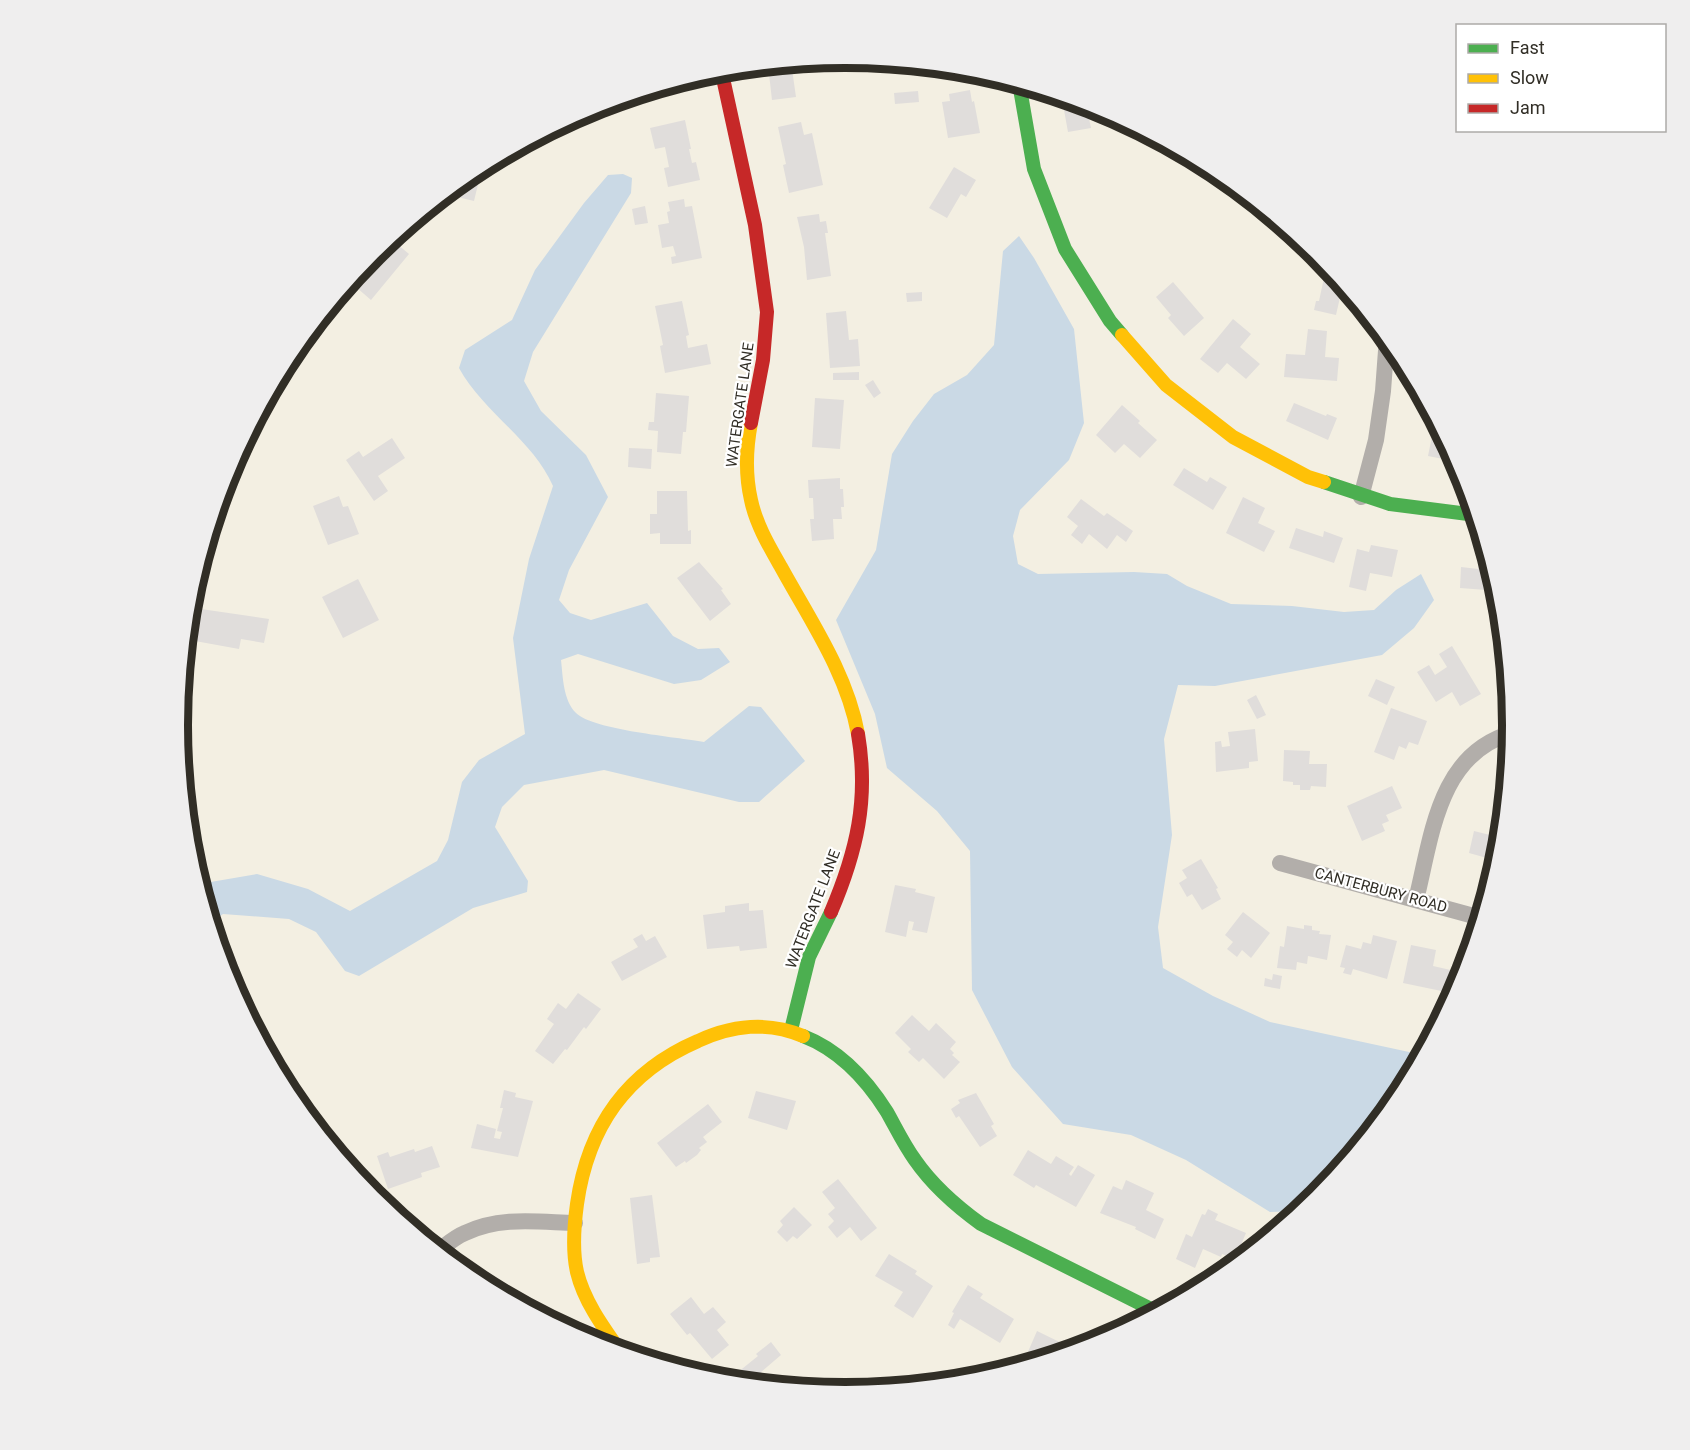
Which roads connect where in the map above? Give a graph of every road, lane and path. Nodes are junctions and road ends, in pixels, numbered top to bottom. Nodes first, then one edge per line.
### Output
1 (723, 79) edge
2 (1020, 92) edge
3 (1386, 352) edge
4 (1361, 497) junction
5 (1468, 514) edge
6 (1502, 738) edge
7 (1281, 863) dead end
8 (1416, 900) junction
9 (1474, 916) edge
10 (791, 1030) junction
11 (575, 1223) junction
12 (444, 1246) edge
13 (1149, 1308) edge
14 (611, 1339) edge

1 - 10 street, WATERGATE LANE
2 - 4 street
3 - 4 street
4 - 5 street
6 - 8 street
7 - 8 street, CANTERBURY ROAD
8 - 9 street, CANTERBURY ROAD
10 - 11 street
10 - 13 street
11 - 12 street
11 - 14 street

